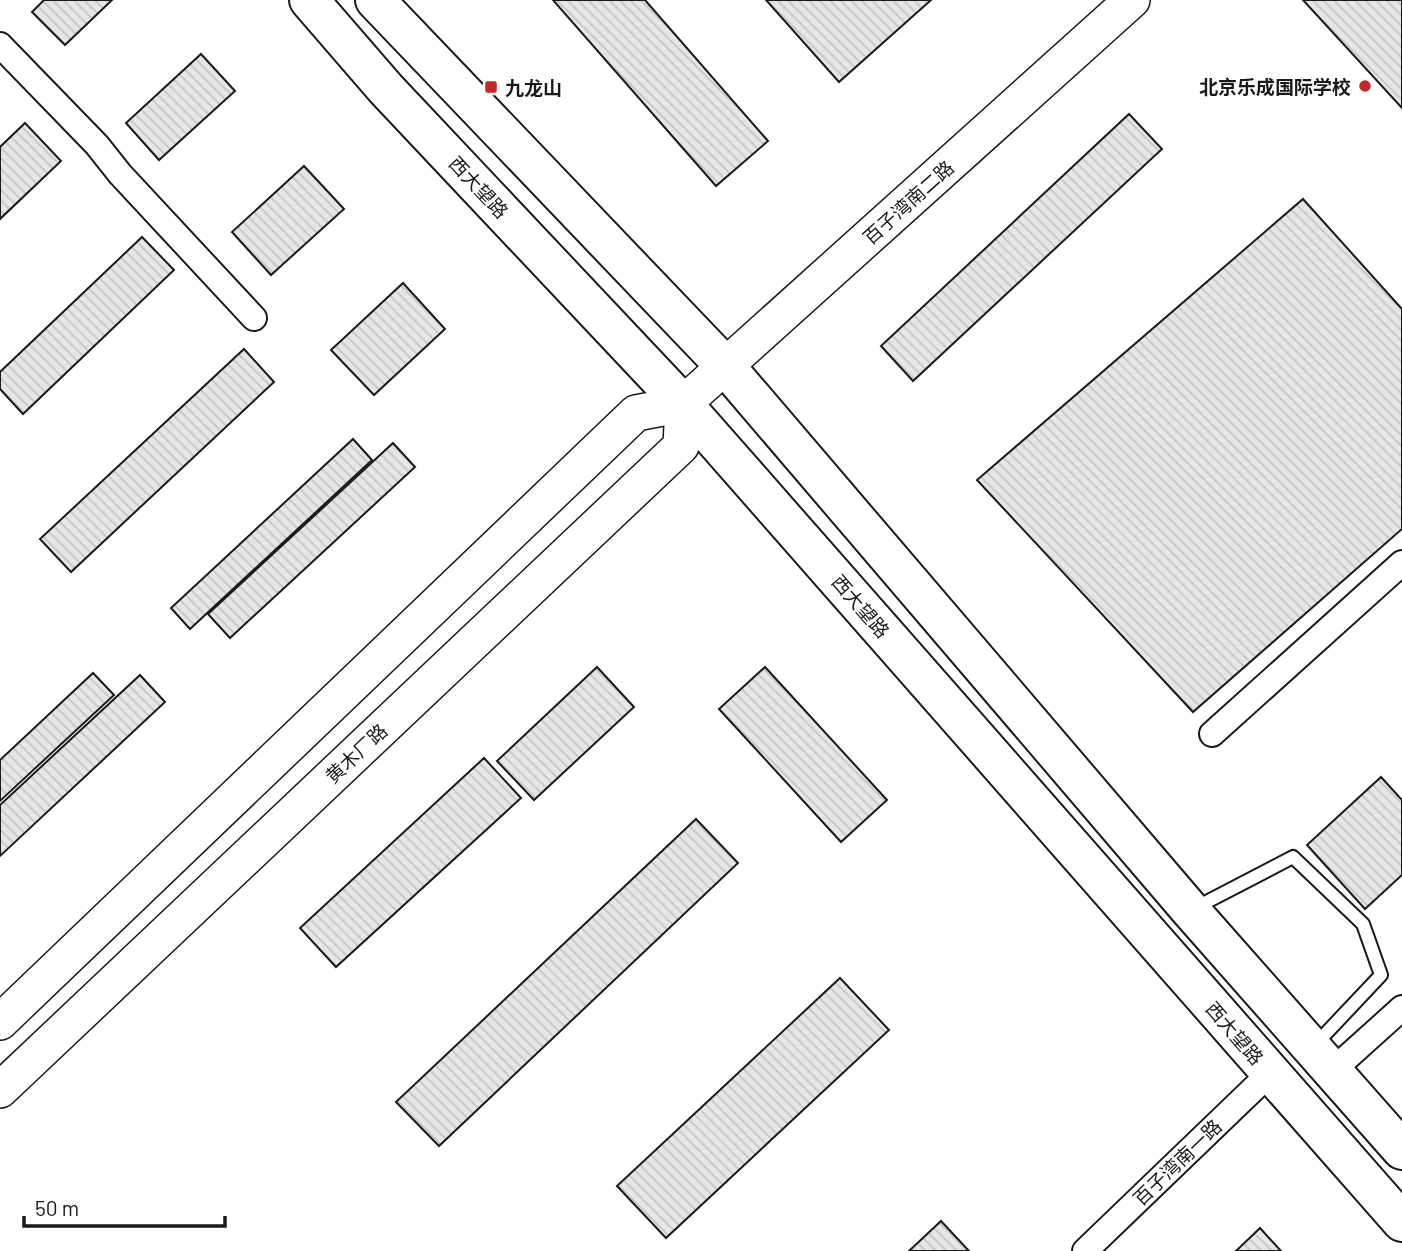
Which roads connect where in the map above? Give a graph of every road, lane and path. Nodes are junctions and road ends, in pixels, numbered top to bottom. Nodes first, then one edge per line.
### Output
1 (309, 0) edge
2 (375, 0) edge
3 (1132, 0) edge
4 (0, 45) edge
5 (254, 318) dead end
6 (726, 367) junction
7 (683, 404) junction
8 (1402, 563) edge
9 (1212, 734) dead end
10 (1191, 911) junction
11 (1402, 1008) edge
12 (0, 1022) edge
13 (1322, 1060) junction
14 (1270, 1073) junction
15 (0, 1090) edge
16 (1402, 1150) edge
17 (1402, 1222) edge
18 (1085, 1251) edge

1 - 7 main road, 西大望路
2 - 6 main road
3 - 6 main road, 百子湾南二路
4 - 5 street
6 - 7 main road, 百子湾南二路
6 - 10 main road
7 - 12 main road
7 - 14 main road, 西大望路
7 - 15 main road, 黄木厂路
8 - 9 street
10 - 13 main road
10 - 13 lane
11 - 13 street
13 - 16 main road
14 - 17 main road, 西大望路
14 - 18 street, 百子湾南一路

